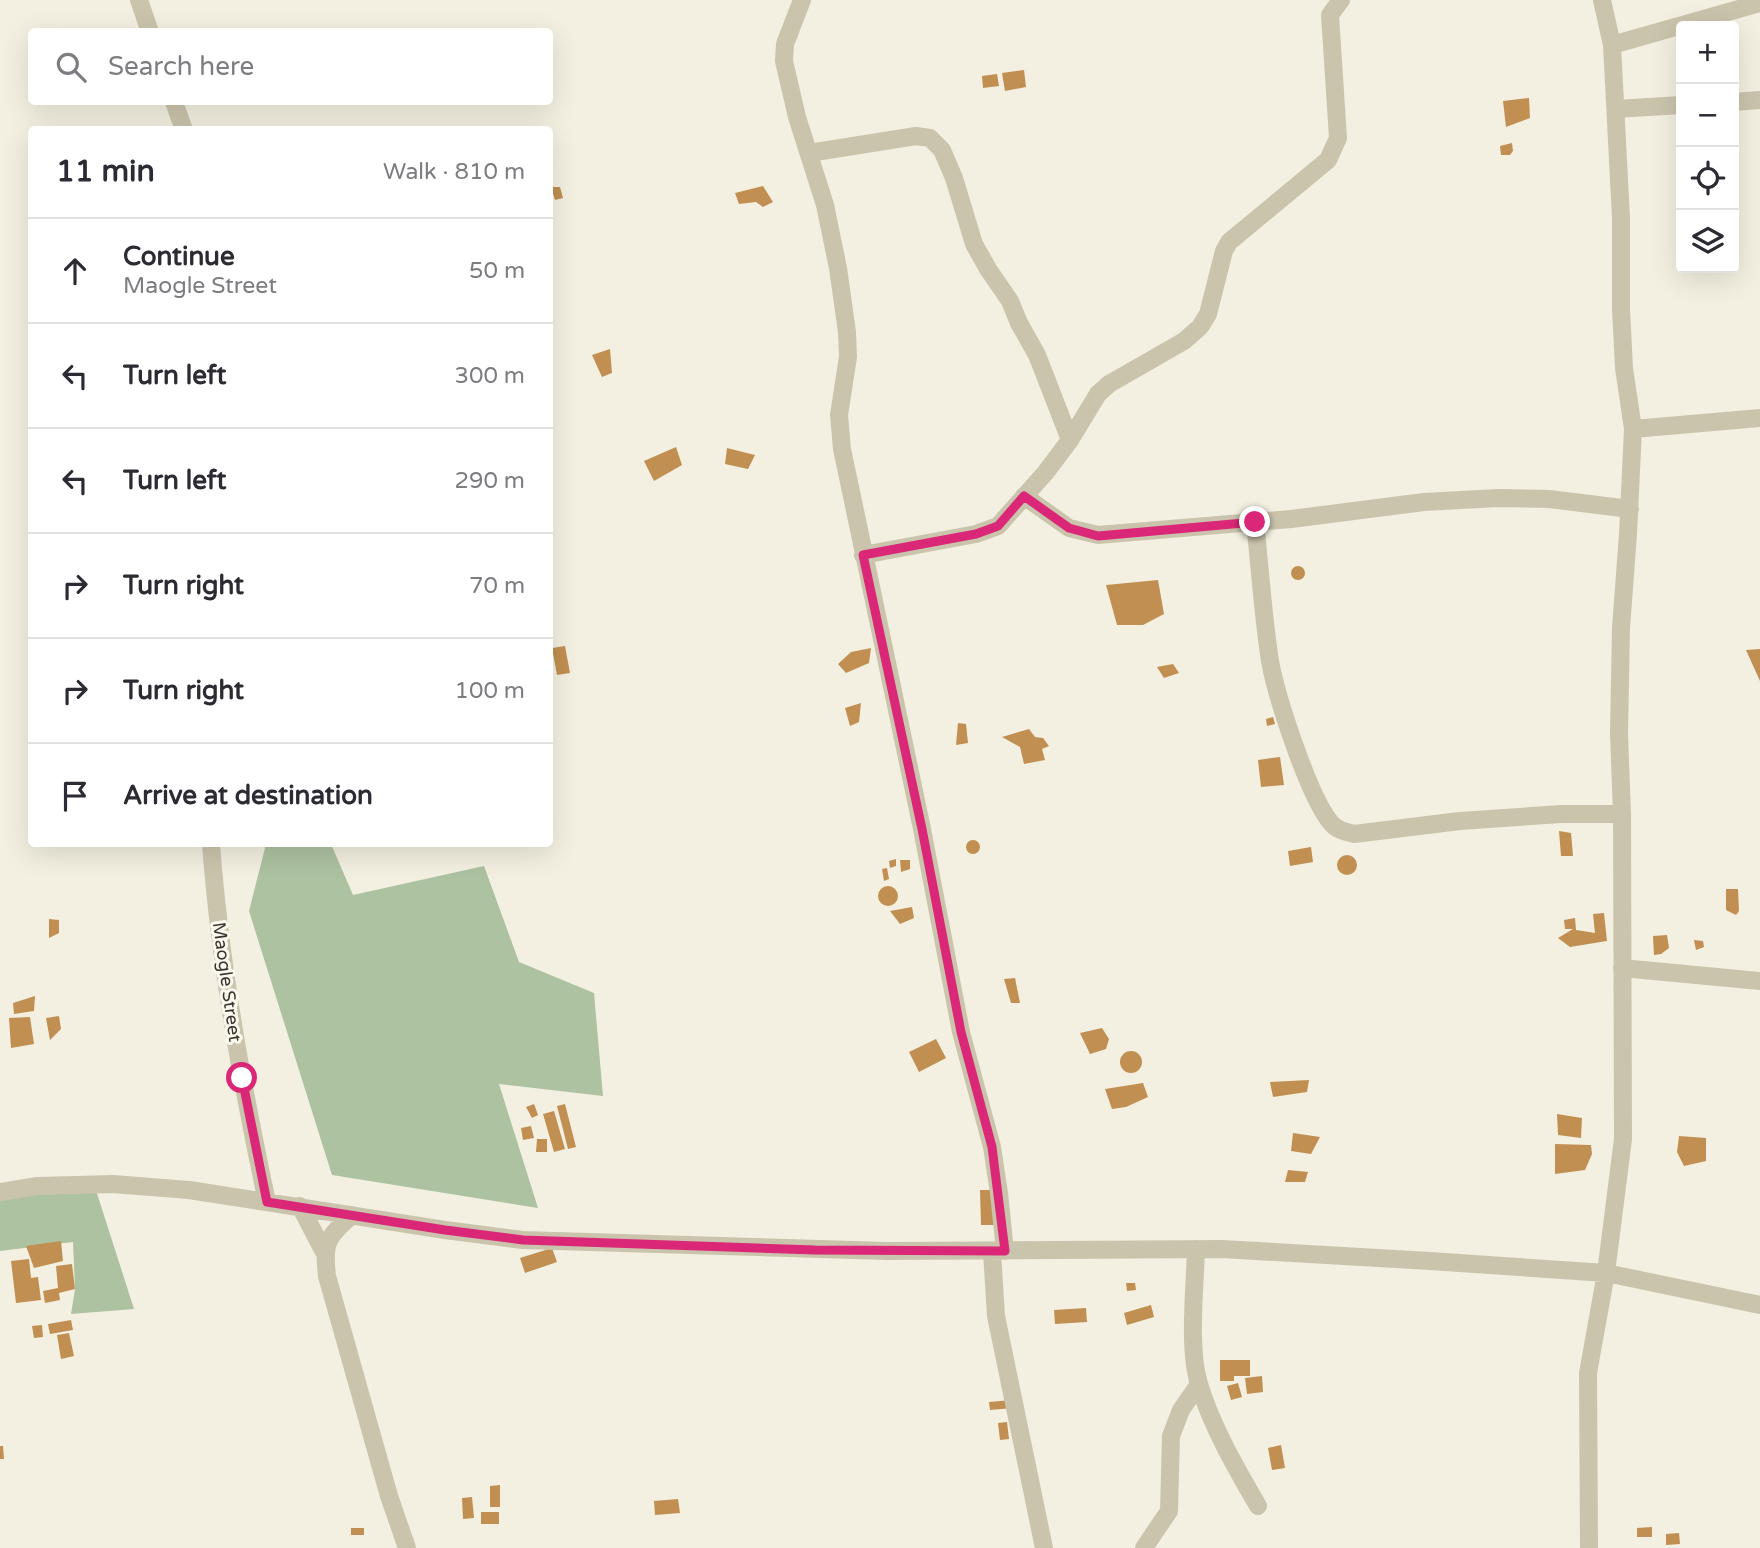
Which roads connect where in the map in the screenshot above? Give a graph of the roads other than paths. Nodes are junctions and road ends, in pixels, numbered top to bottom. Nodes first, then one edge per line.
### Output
1 (139, 0) edge
2 (802, 0) edge
3 (1341, 0) edge
4 (1602, 0) edge
5 (1760, 3) edge
6 (149, 28) edge
7 (1612, 45) junction
8 (1760, 100) edge
9 (1739, 102) edge
10 (175, 105) edge
11 (1676, 105) edge
12 (1616, 109) junction
13 (183, 126) edge
14 (809, 153) junction
15 (1760, 418) edge
16 (1633, 429) junction
17 (1070, 440) junction
18 (1024, 496) junction
19 (1629, 509) junction
20 (1255, 522) junction
21 (863, 555) junction
22 (1622, 814) junction
23 (211, 847) edge
24 (1622, 968) junction
25 (1760, 981) edge
26 (0, 1192) edge
27 (267, 1202) junction
28 (300, 1206) junction
29 (352, 1215) junction
30 (1196, 1249) junction
31 (999, 1251) junction
32 (324, 1252) junction
33 (1606, 1273) junction
34 (1760, 1305) edge
35 (1199, 1384) junction
36 (1258, 1506) dead end
37 (407, 1548) edge
38 (1044, 1548) edge
39 (1144, 1548) edge
40 (1589, 1548) edge

1 - 6 street
2 - 14 street
3 - 17 street
4 - 7 street
5 - 7 street
7 - 12 street
8 - 9 street
10 - 13 street
11 - 12 street
12 - 16 street
14 - 17 street
14 - 21 street
15 - 16 street
16 - 19 street
17 - 18 street
18 - 20 street
18 - 21 street
19 - 20 street
19 - 22 street
20 - 22 street
21 - 31 street
22 - 24 street
23 - 27 street, Maogle Street
24 - 25 street
24 - 33 street
26 - 27 street
27 - 28 street
28 - 29 street
28 - 32 street
29 - 31 street
29 - 32 street
30 - 31 street
30 - 33 street
30 - 35 street
31 - 38 street
32 - 37 street
33 - 34 street
33 - 40 street
35 - 36 street
35 - 39 street

